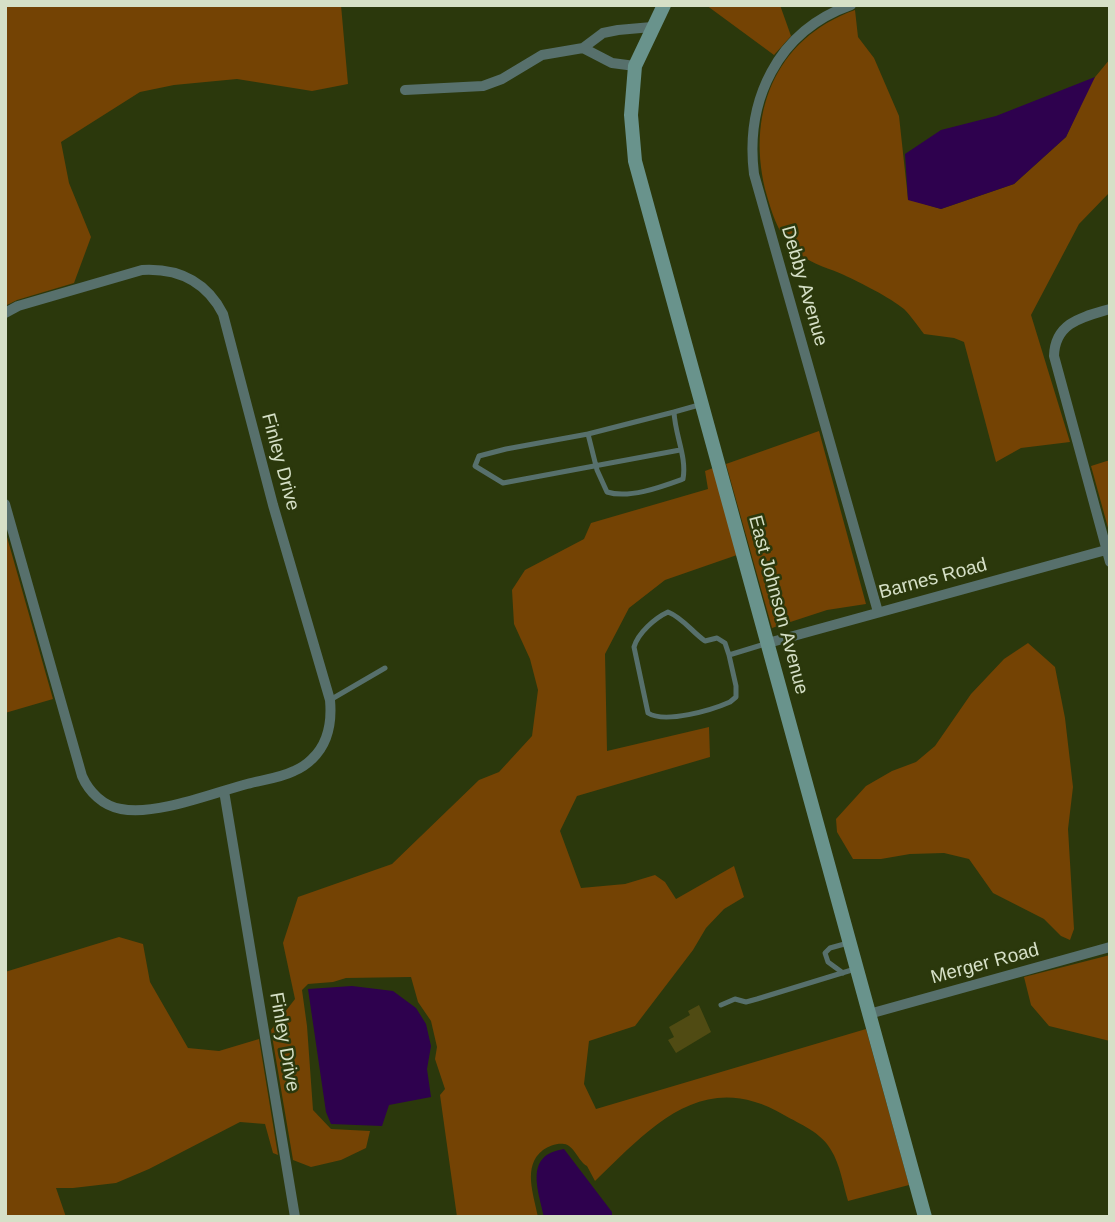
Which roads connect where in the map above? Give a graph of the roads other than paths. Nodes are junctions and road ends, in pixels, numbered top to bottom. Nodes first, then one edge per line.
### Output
1 (664, 5) edge
2 (851, 5) edge
3 (652, 27) junction
4 (583, 48) junction
5 (635, 66) junction
6 (405, 90) dead end
7 (1110, 309) edge
8 (5, 313) edge
9 (702, 404) junction
10 (674, 412) junction
11 (588, 434) junction
12 (680, 450) junction
13 (597, 465) junction
14 (5, 504) edge
15 (1106, 550) junction
16 (1110, 562) edge
17 (877, 612) junction
18 (768, 643) junction
19 (729, 655) junction
20 (384, 667) dead end
21 (330, 700) junction
22 (224, 791) junction
23 (850, 943) junction
24 (1110, 947) edge
25 (850, 970) junction
26 (721, 1005) dead end
27 (869, 1014) junction
28 (295, 1217) edge
29 (925, 1217) edge

1 - 3 main road, East Johnson Avenue
2 - 17 street, Debby Avenue
3 - 4 street
3 - 5 main road, East Johnson Avenue
4 - 5 street
4 - 6 street
5 - 9 main road, East Johnson Avenue
7 - 15 street
8 - 21 street, Finley Drive
9 - 10 lane
9 - 18 main road, East Johnson Avenue
10 - 11 lane
10 - 12 lane
11 - 13 lane
11 - 13 lane
12 - 13 lane
12 - 13 lane
14 - 22 street, Finley Drive
15 - 16 street
15 - 17 street, Barnes Road
17 - 18 street, Barnes Road
18 - 19 lane
18 - 23 main road, East Johnson Avenue
19 - 19 lane
20 - 21 lane
21 - 22 street, Finley Drive
22 - 28 street, Finley Drive
23 - 25 main road, East Johnson Avenue
23 - 25 lane
24 - 27 street, Merger Road
25 - 26 lane
25 - 27 main road, East Johnson Avenue
27 - 29 main road, East Johnson Avenue

